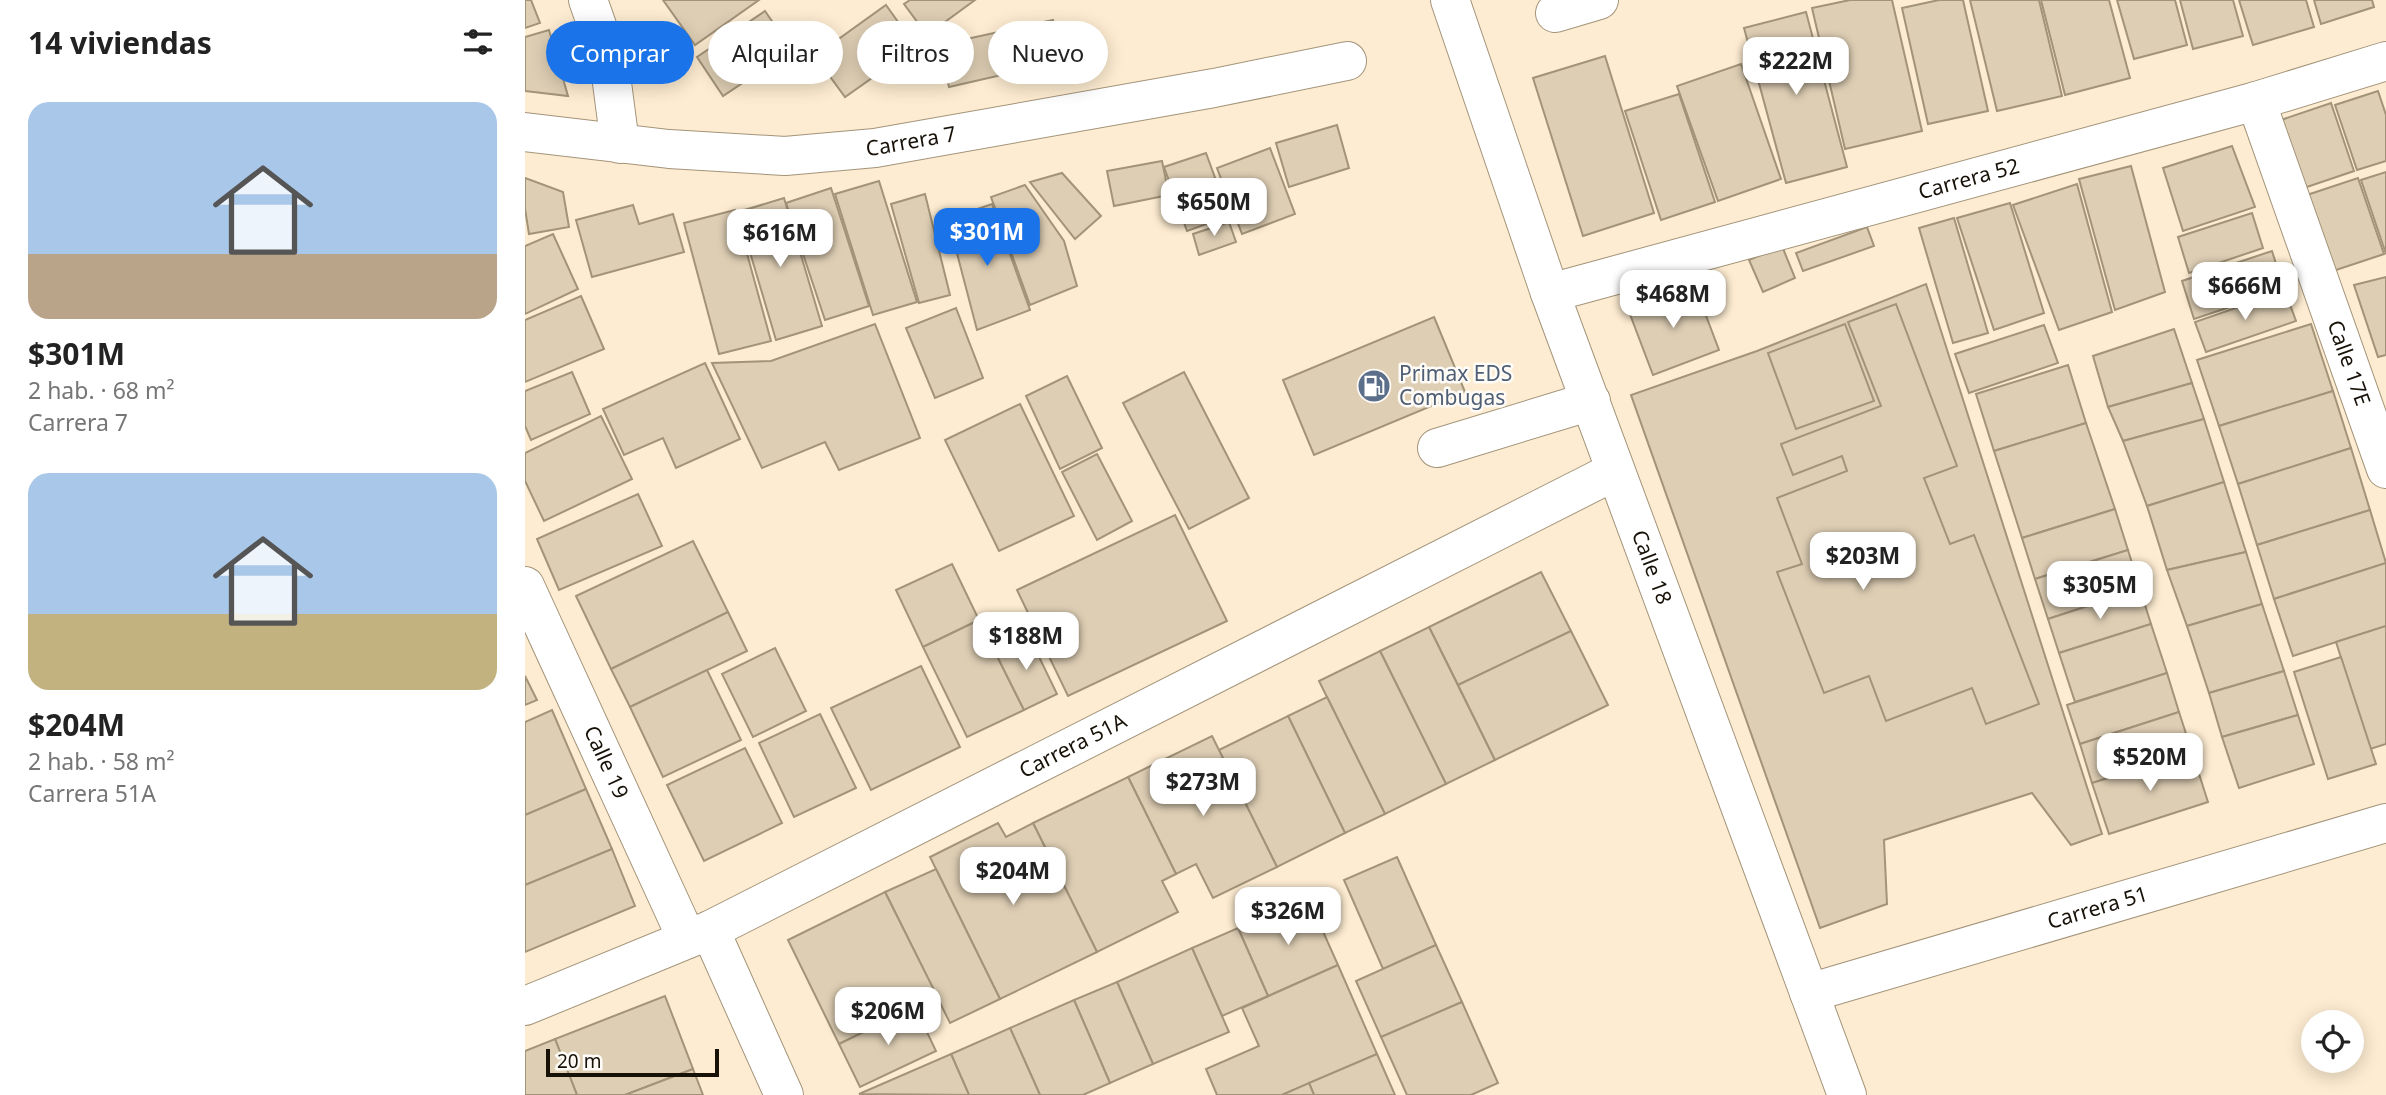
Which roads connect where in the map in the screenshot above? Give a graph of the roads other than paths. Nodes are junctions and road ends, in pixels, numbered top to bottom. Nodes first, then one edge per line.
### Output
1 (588, 0) edge
2 (1450, 0) edge
3 (1599, 0) edge
4 (1555, 13) dead end
5 (1347, 61) dead end
6 (2386, 61) edge
7 (2256, 101) junction
8 (525, 131) edge
9 (620, 144) junction
10 (1550, 293) junction
11 (1591, 401) junction
12 (1437, 449) dead end
13 (2386, 469) edge
14 (1615, 471) junction
15 (525, 586) edge
16 (2386, 823) edge
17 (699, 935) junction
18 (1808, 993) junction
19 (525, 1006) edge
20 (784, 1095) edge
21 (1847, 1095) edge

1 - 9 street
2 - 10 street, Calle 18
3 - 4 street
5 - 9 street, Carrera 7
6 - 7 street, Carrera 52
7 - 10 street, Carrera 52
7 - 13 street, Calle 17E
8 - 9 street, Carrera 7
10 - 11 street, Calle 18
11 - 12 street
11 - 14 street, Calle 18
14 - 17 street, Carrera 51A
14 - 18 street, Calle 18
15 - 17 street, Calle 19
16 - 18 street, Carrera 51
17 - 19 street, Carrera 51A
17 - 20 street, Calle 19
18 - 21 street, Calle 18

